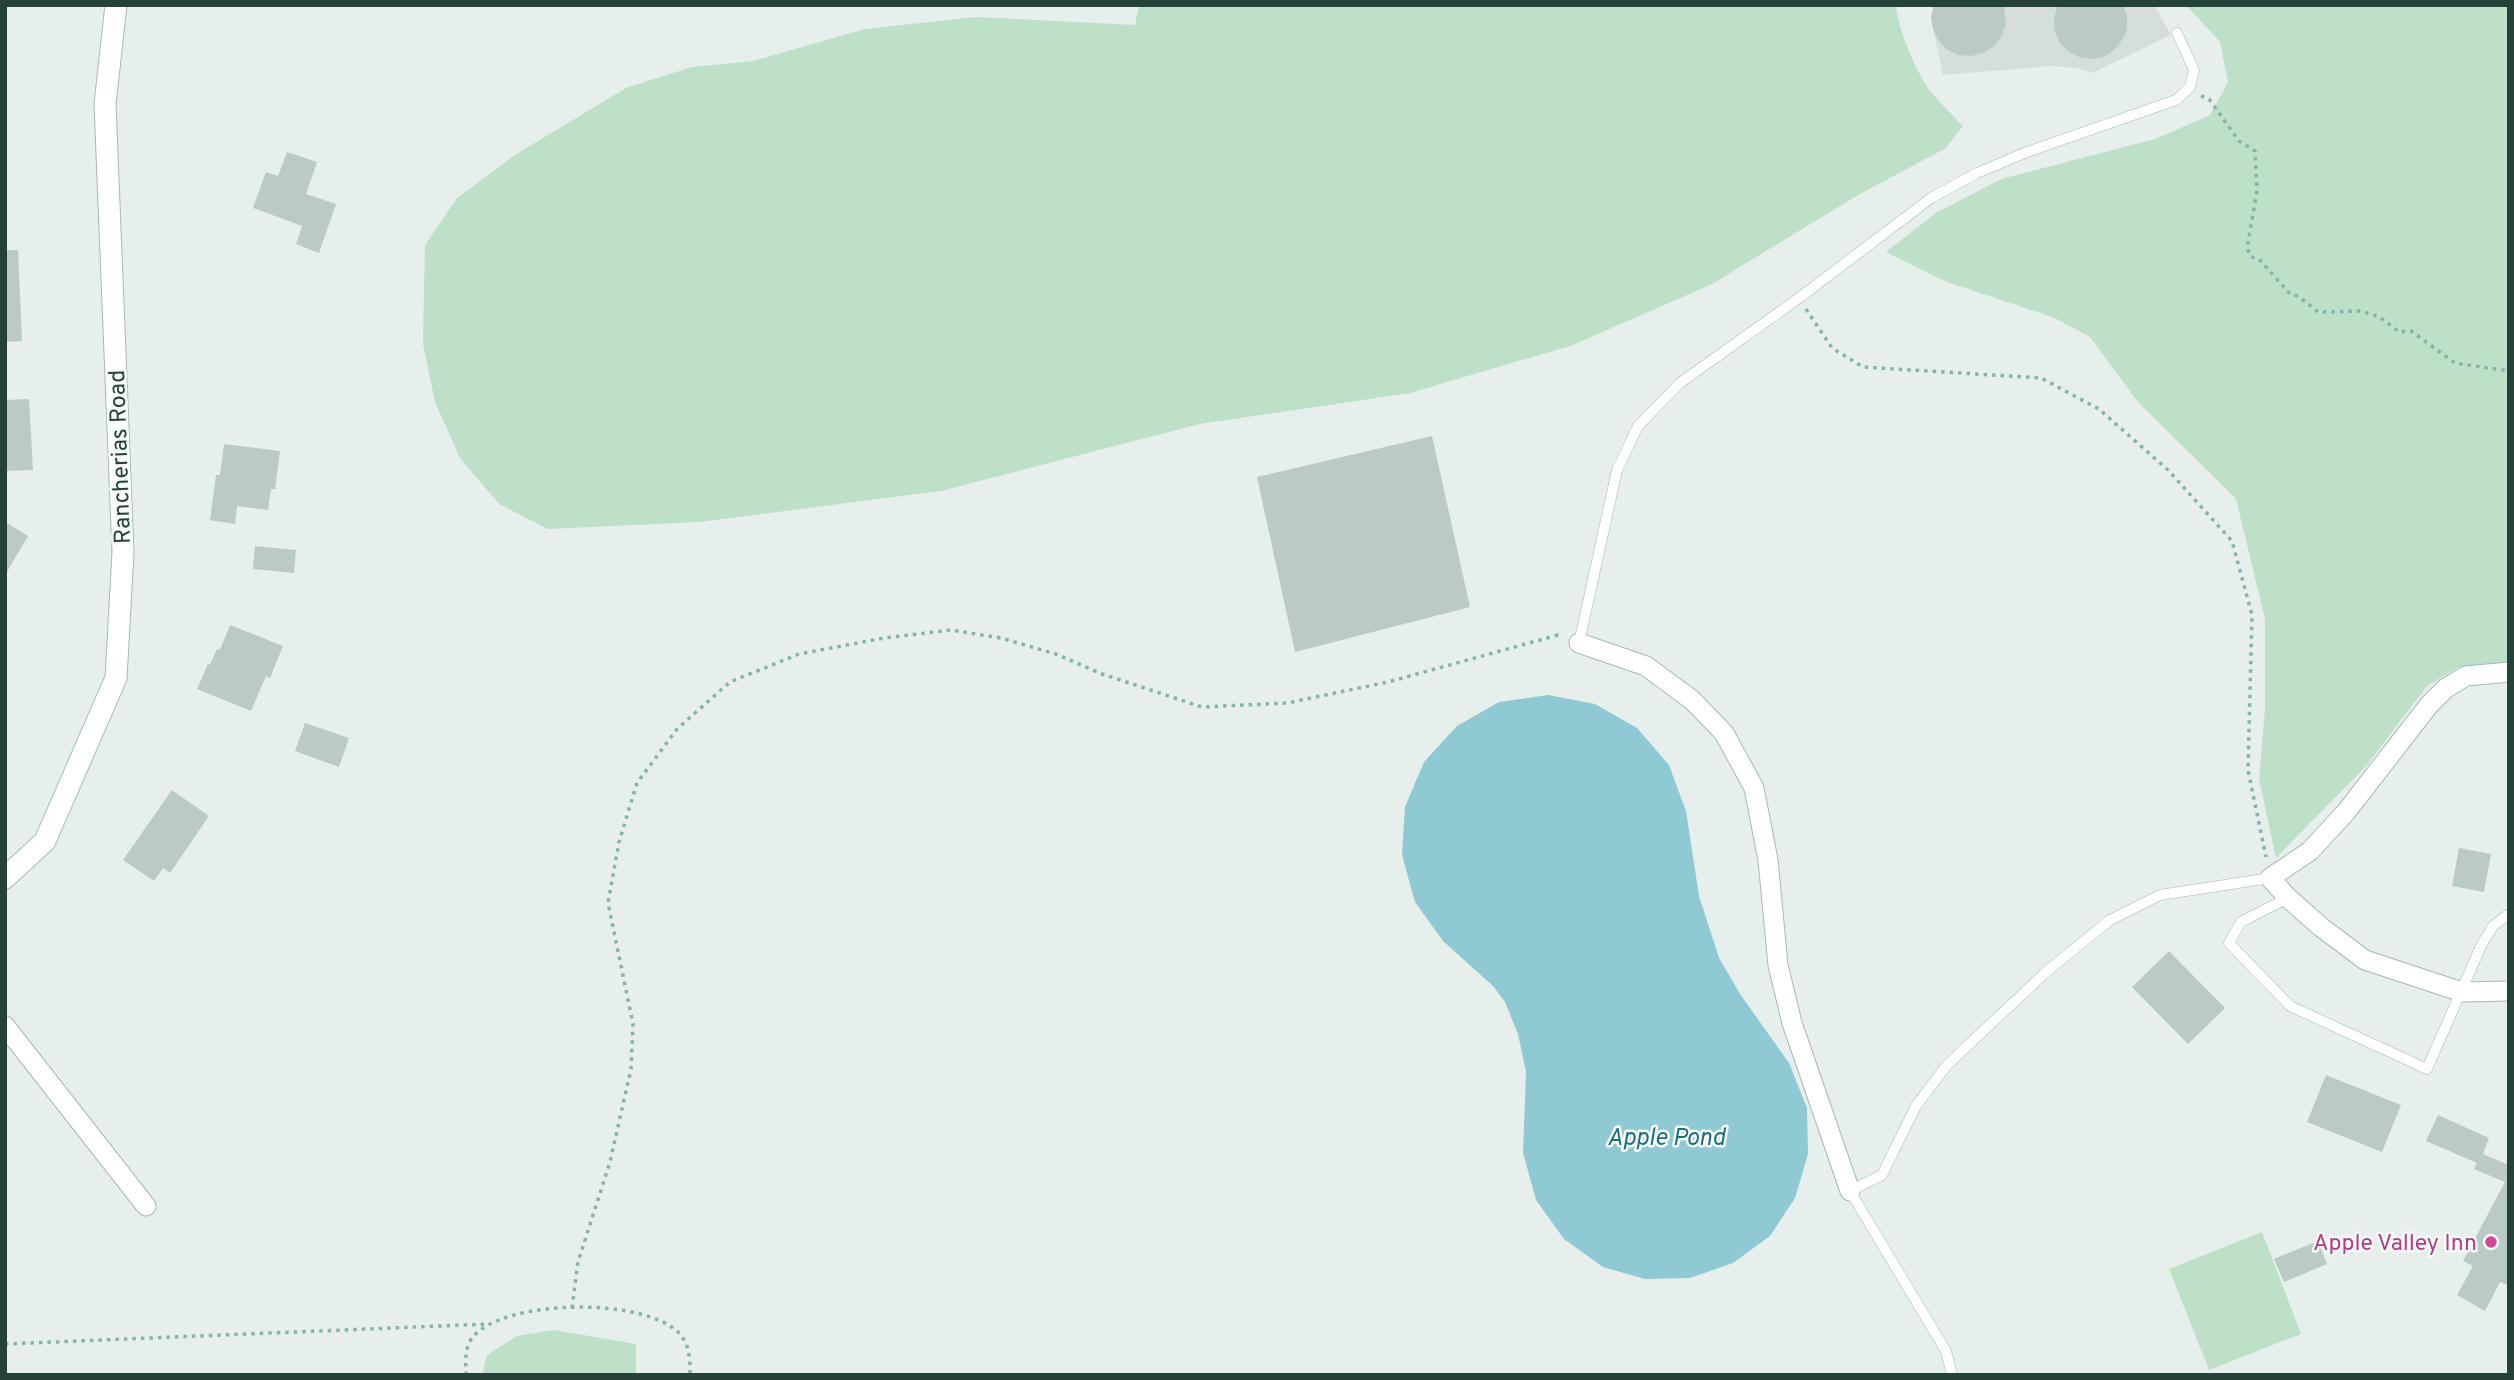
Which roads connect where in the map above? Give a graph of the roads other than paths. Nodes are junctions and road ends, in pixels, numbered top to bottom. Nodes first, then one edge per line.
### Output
1 (116, 5) edge
2 (2177, 33) dead end
3 (1579, 643) joint
4 (2509, 672) edge
5 (5, 878) edge
6 (2270, 878) junction
7 (2288, 898) junction
8 (2509, 914) edge
9 (2509, 991) edge
10 (2462, 992) junction
11 (5, 1026) edge
12 (1850, 1191) junction
13 (146, 1206) dead end
14 (1952, 1375) edge

1 - 5 street, Rancherias Road
2 - 3 lane
3 - 12 street
4 - 6 street
6 - 7 street
6 - 12 lane
7 - 10 street
7 - 10 lane
8 - 10 lane
9 - 10 street
11 - 13 street
12 - 14 lane

